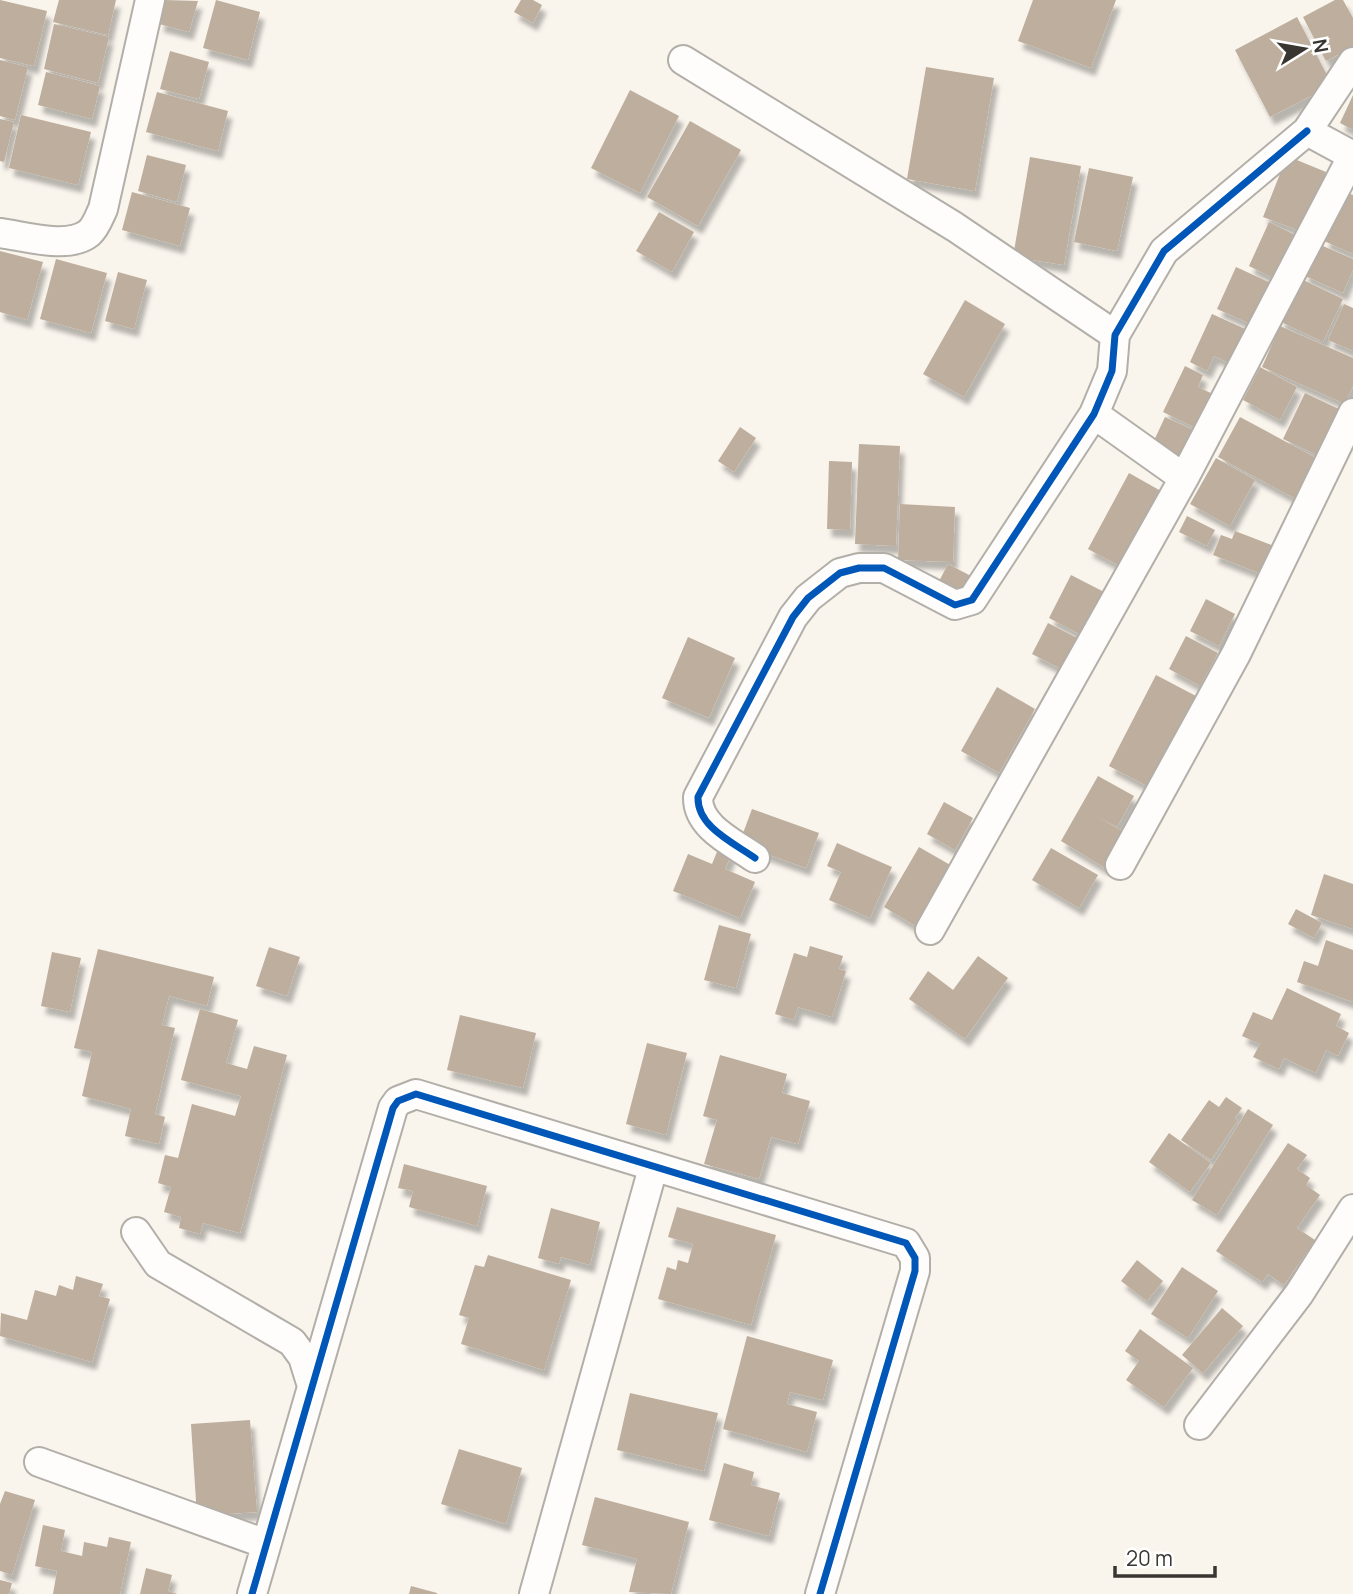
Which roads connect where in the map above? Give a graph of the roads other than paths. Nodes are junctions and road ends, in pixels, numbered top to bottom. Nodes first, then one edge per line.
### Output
1 (149, 0) edge
2 (683, 60) dead end
3 (1353, 62) edge
4 (1307, 131) junction
5 (1353, 155) edge
6 (0, 233) edge
7 (1115, 335) junction
8 (1353, 413) edge
9 (1094, 414) junction
10 (1184, 478) junction
11 (755, 858) dead end
12 (1120, 865) dead end
13 (930, 930) dead end
14 (653, 1168) junction
15 (1353, 1209) edge
16 (136, 1232) dead end
17 (312, 1386) junction
18 (1199, 1425) dead end
19 (39, 1462) dead end
20 (266, 1544) junction
21 (252, 1594) edge
22 (534, 1594) edge
23 (820, 1594) edge

1 - 6 street
2 - 7 street
3 - 4 street
4 - 5 street
4 - 7 street
5 - 10 street
7 - 9 street
8 - 12 street
9 - 10 street
9 - 11 street
10 - 13 street
14 - 17 street
14 - 22 street
14 - 23 street
15 - 18 street
16 - 17 street
17 - 20 street
19 - 20 street
20 - 21 street

